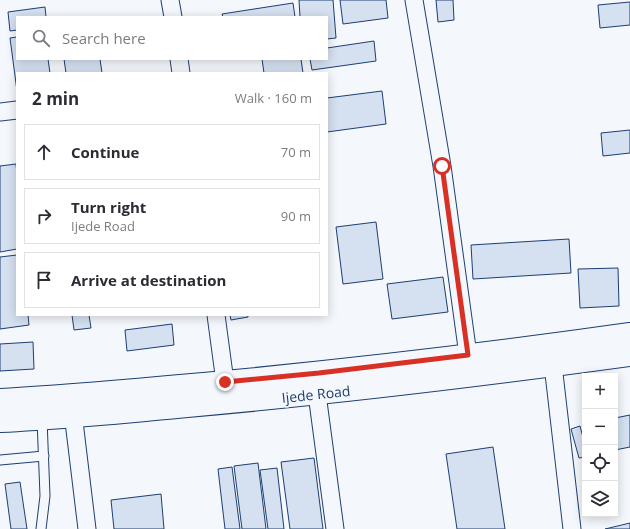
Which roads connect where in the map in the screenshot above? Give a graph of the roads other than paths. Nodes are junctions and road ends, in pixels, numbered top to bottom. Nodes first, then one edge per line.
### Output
1 (170, 0) edge
2 (414, 0) edge
3 (173, 16) edge
4 (179, 60) edge
5 (181, 72) edge
6 (16, 110) edge
7 (0, 112) edge
8 (216, 316) edge
9 (630, 334) edge
10 (468, 355) junction
11 (630, 355) edge
12 (553, 366) junction
13 (225, 382) junction
14 (316, 394) junction
15 (0, 400) edge
16 (72, 406) junction
17 (42, 419) junction
18 (0, 421) edge
19 (44, 456) junction
20 (0, 460) edge
21 (41, 529) edge
22 (87, 529) edge
23 (335, 529) edge
24 (572, 529) edge

1 - 3 street
2 - 10 street
4 - 5 street
6 - 7 street
8 - 13 street
9 - 10 main road, Ijede Road
10 - 13 main road, Ijede Road
11 - 12 main road, Ijede Road
12 - 14 main road, Ijede Road
12 - 24 street
13 - 16 main road, Ijede Road
14 - 16 main road, Ijede Road
14 - 23 street
15 - 16 main road, Ijede Road
16 - 17 main road, Ijede Road
16 - 22 street
17 - 18 main road, Ijede Road
17 - 19 lane
19 - 20 lane
19 - 21 lane

